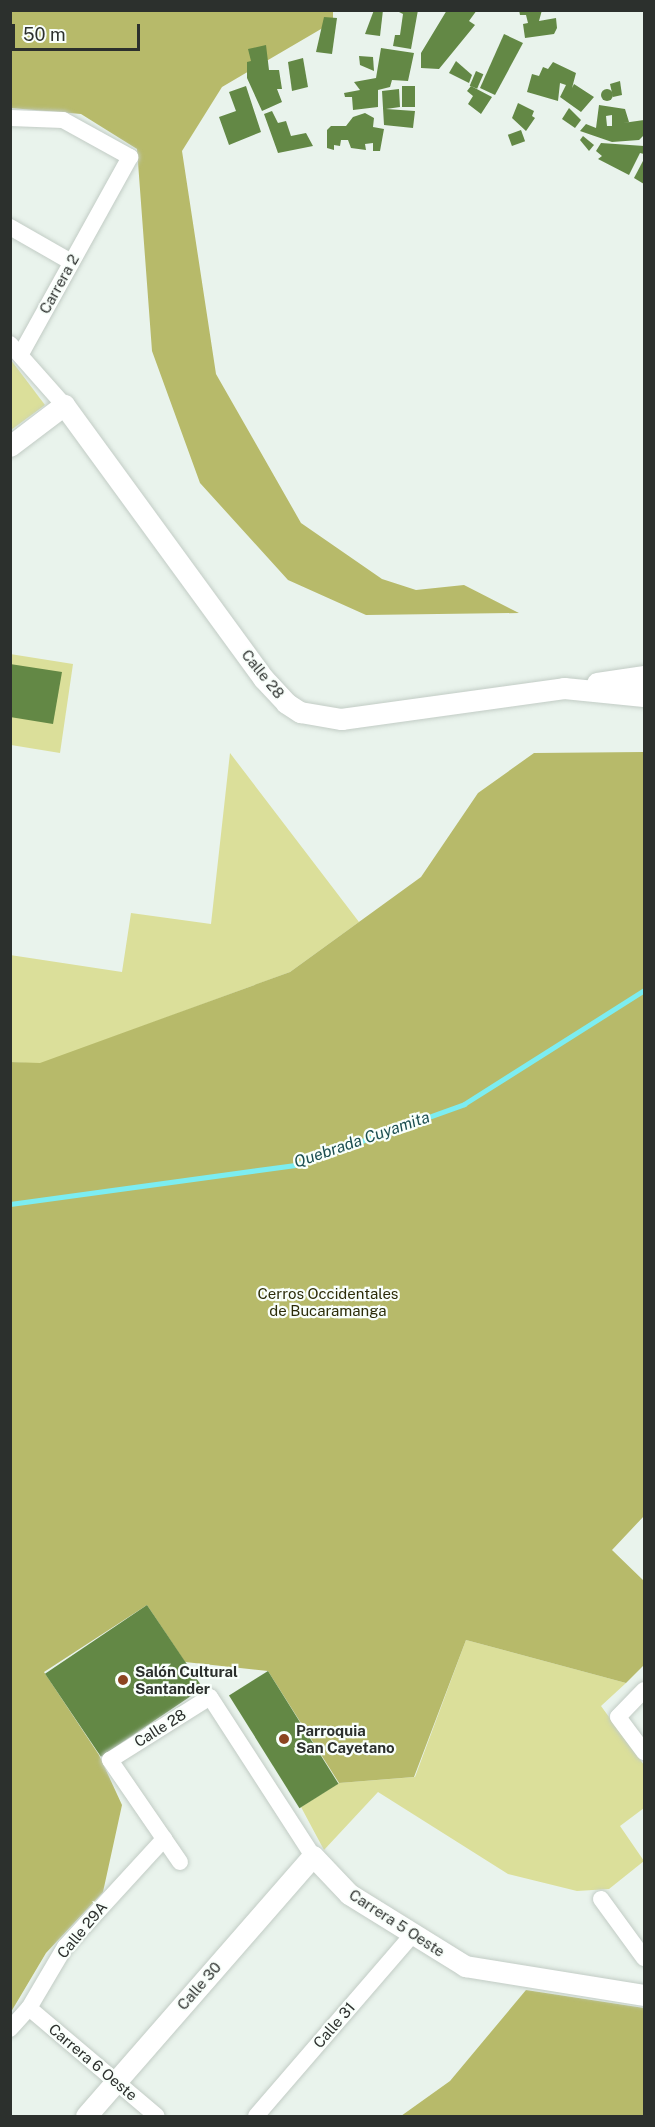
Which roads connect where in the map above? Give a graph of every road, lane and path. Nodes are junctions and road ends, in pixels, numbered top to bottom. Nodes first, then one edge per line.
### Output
1 (10, 118) edge
2 (10, 227) edge
3 (71, 262) junction
4 (16, 348) edge
5 (64, 405) junction
6 (10, 446) edge
7 (645, 676) edge
8 (564, 688) junction
9 (645, 696) edge
10 (645, 1690) edge
11 (210, 1697) joint
12 (645, 1752) edge
13 (164, 1839) junction
14 (313, 1856) junction
15 (180, 1862) dead end
16 (601, 1899) dead end
17 (413, 1934) junction
18 (645, 1958) edge
19 (645, 1995) edge
20 (29, 2008) junction
21 (10, 2029) edge
22 (116, 2082) junction
23 (86, 2116) edge
24 (157, 2116) edge
25 (256, 2116) edge

1 - 3 street, Carrera 2
2 - 3 street
3 - 4 street, Carrera 2
4 - 5 street, Carrera 2
5 - 6 street
5 - 8 street, Calle 28
7 - 8 street
8 - 9 street, Calle 28
10 - 12 street
11 - 13 street, Calle 28
11 - 14 street, Carrera 5 Oeste
13 - 15 street
13 - 20 street, Calle 29A
14 - 17 street, Carrera 5 Oeste
14 - 22 street, Calle 30
16 - 18 street
17 - 19 street, Carrera 5 Oeste
17 - 25 street, Calle 31
20 - 21 street, Calle 29A
20 - 22 street, Carrera 6 Oeste
22 - 23 street, Calle 30
22 - 24 street, Carrera 6 Oeste

